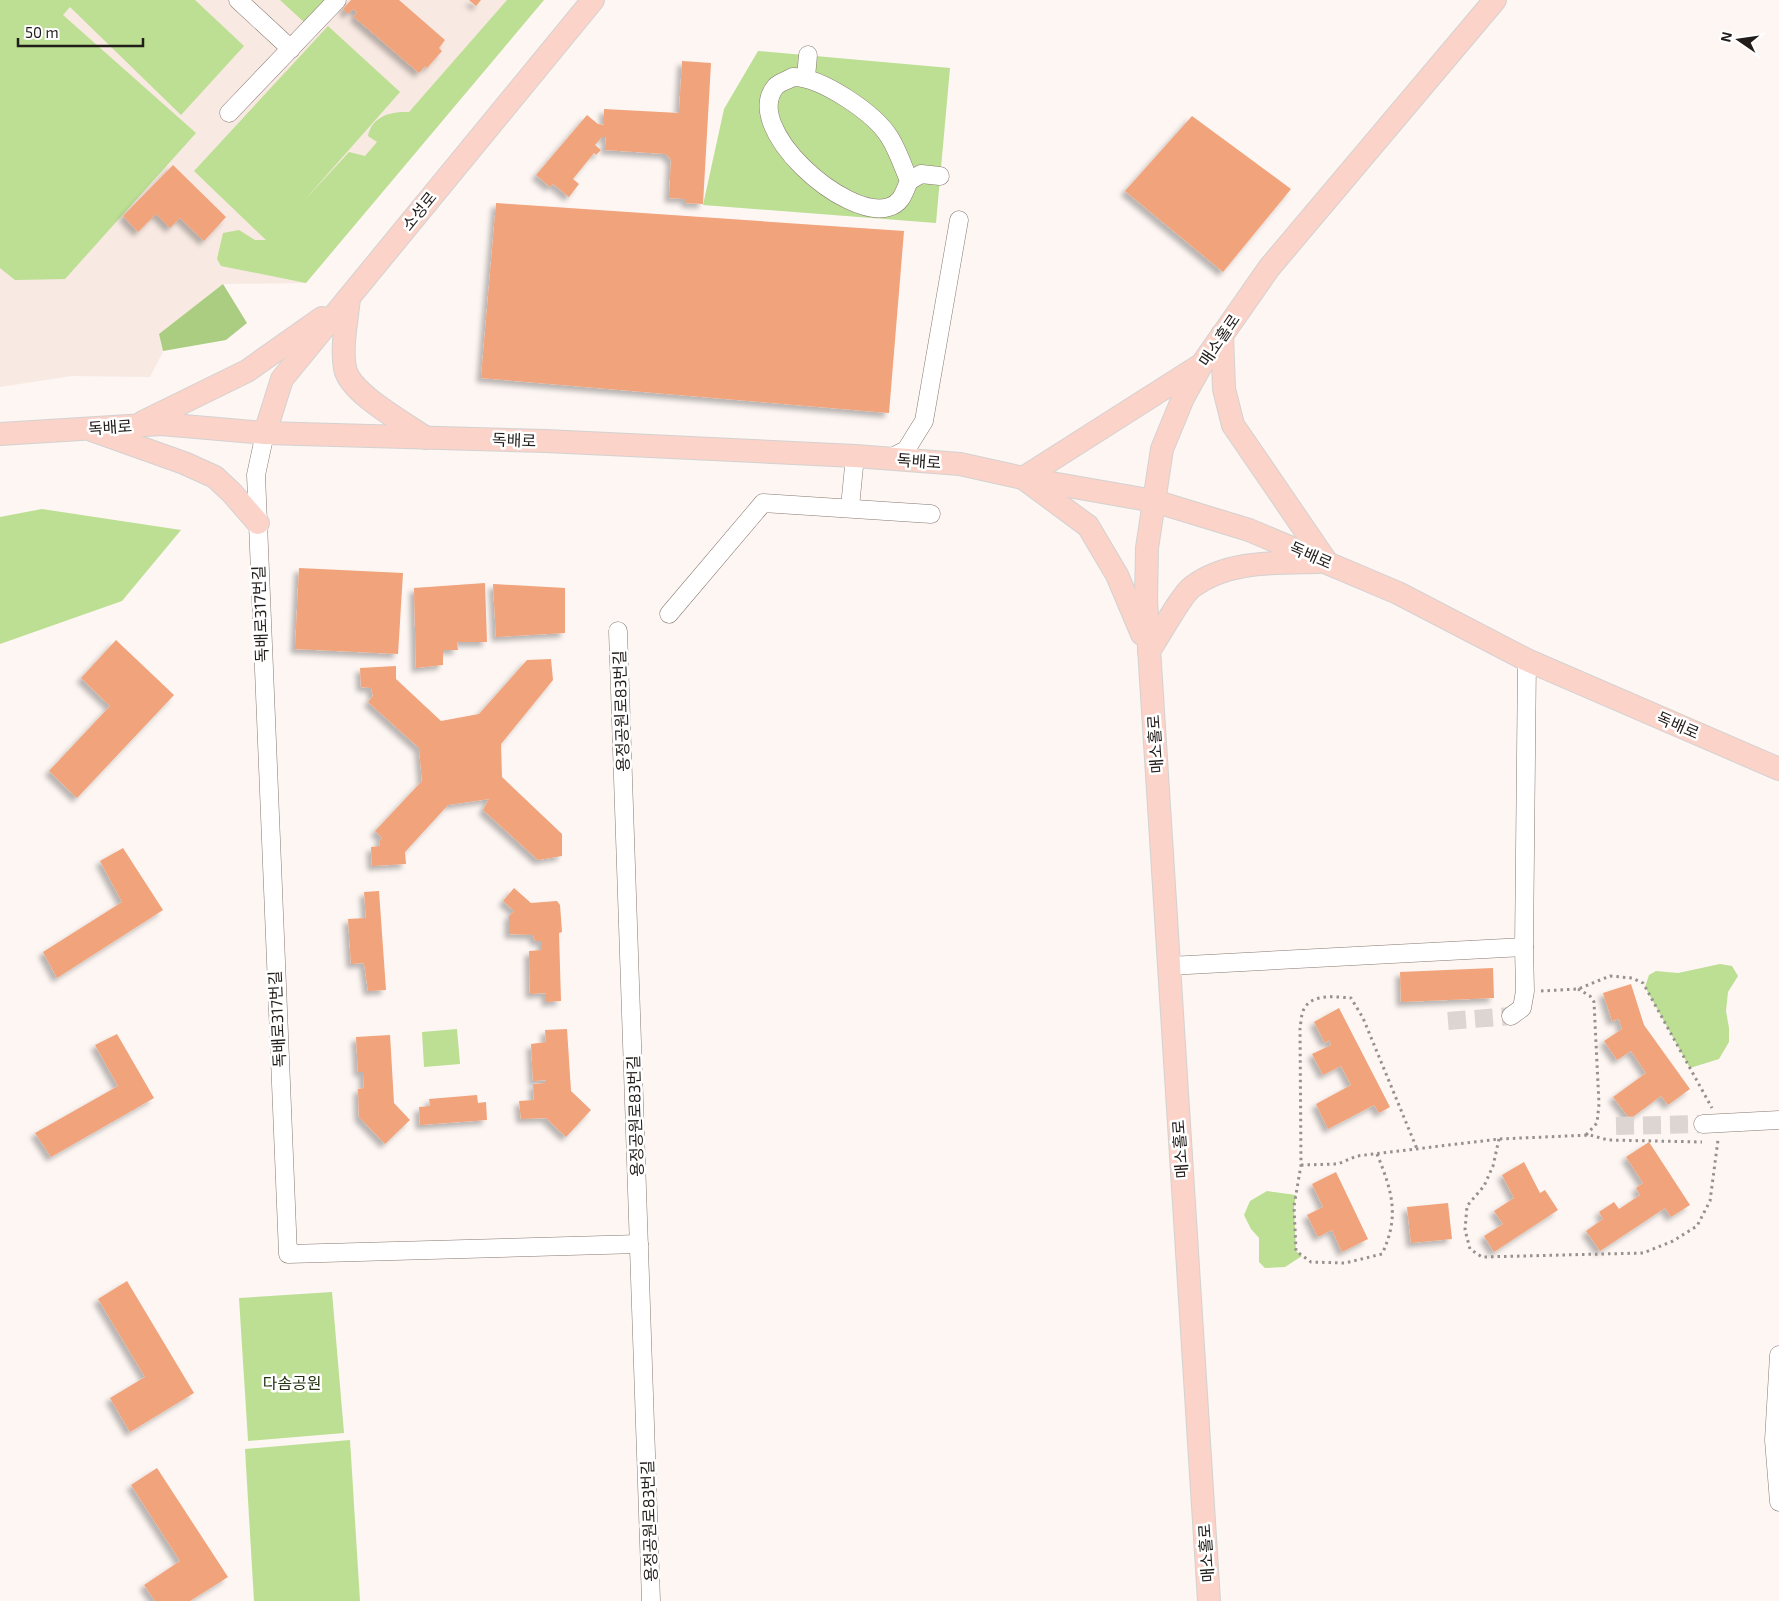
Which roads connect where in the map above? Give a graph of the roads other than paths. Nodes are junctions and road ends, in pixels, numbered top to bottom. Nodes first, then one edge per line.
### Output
1 (238, 0) edge
2 (337, 0) edge
3 (593, 0) edge
4 (1495, 0) edge
5 (291, 49) junction
6 (808, 55) dead end
7 (806, 77) junction
8 (230, 113) dead end
9 (940, 176) dead end
10 (908, 181) junction
11 (959, 220) dead end
12 (349, 298) junction
13 (1222, 336) junction
14 (1202, 364) junction
15 (135, 425) junction
16 (86, 428) junction
17 (265, 433) junction
18 (0, 434) edge
19 (426, 438) junction
20 (855, 456) junction
21 (888, 459) junction
22 (1023, 478) junction
23 (1154, 501) junction
24 (850, 507) junction
25 (931, 514) dead end
26 (258, 523) junction
27 (1327, 562) junction
28 (669, 614) dead end
29 (618, 631) dead end
30 (1149, 651) junction
31 (1527, 660) junction
32 (1779, 769) edge
33 (1524, 947) junction
34 (1169, 966) junction
35 (1511, 1016) dead end
36 (1779, 1120) edge
37 (1707, 1132) tunnel mouth
38 (639, 1244) junction
39 (1779, 1355) edge
40 (1779, 1502) edge
41 (652, 1601) edge
42 (1209, 1601) edge

1 - 5 street
2 - 5 street
3 - 12 main road, 소성로
4 - 13 main road, 매소홀로
5 - 8 street
6 - 7 street
7 - 10 street
7 - 10 street
9 - 10 street
11 - 21 street
12 - 15 main road
12 - 17 main road, 소성로
12 - 19 main road
13 - 14 main road, 매소홀로
13 - 27 main road
14 - 22 main road
14 - 23 main road, 매소홀로
15 - 16 main road, 독배로
15 - 17 main road, 독배로
16 - 18 main road, 독배로
16 - 26 main road
17 - 19 main road, 독배로
17 - 26 street, 독배로317번길
19 - 20 main road, 독배로
20 - 21 main road, 독배로
20 - 24 street
21 - 22 main road, 독배로
22 - 23 main road, 독배로
22 - 30 main road
23 - 27 main road, 독배로
23 - 30 main road, 매소홀로
24 - 25 street
24 - 28 street
26 - 38 street, 독배로317번길
27 - 30 main road
27 - 31 main road, 독배로
29 - 38 street, 용정공원로83번길
30 - 34 main road, 매소홀로
31 - 32 main road, 독배로
31 - 33 street
33 - 34 street
33 - 35 street
34 - 42 main road, 매소홀로
36 - 37 street
38 - 41 street, 용정공원로83번길
39 - 40 street

